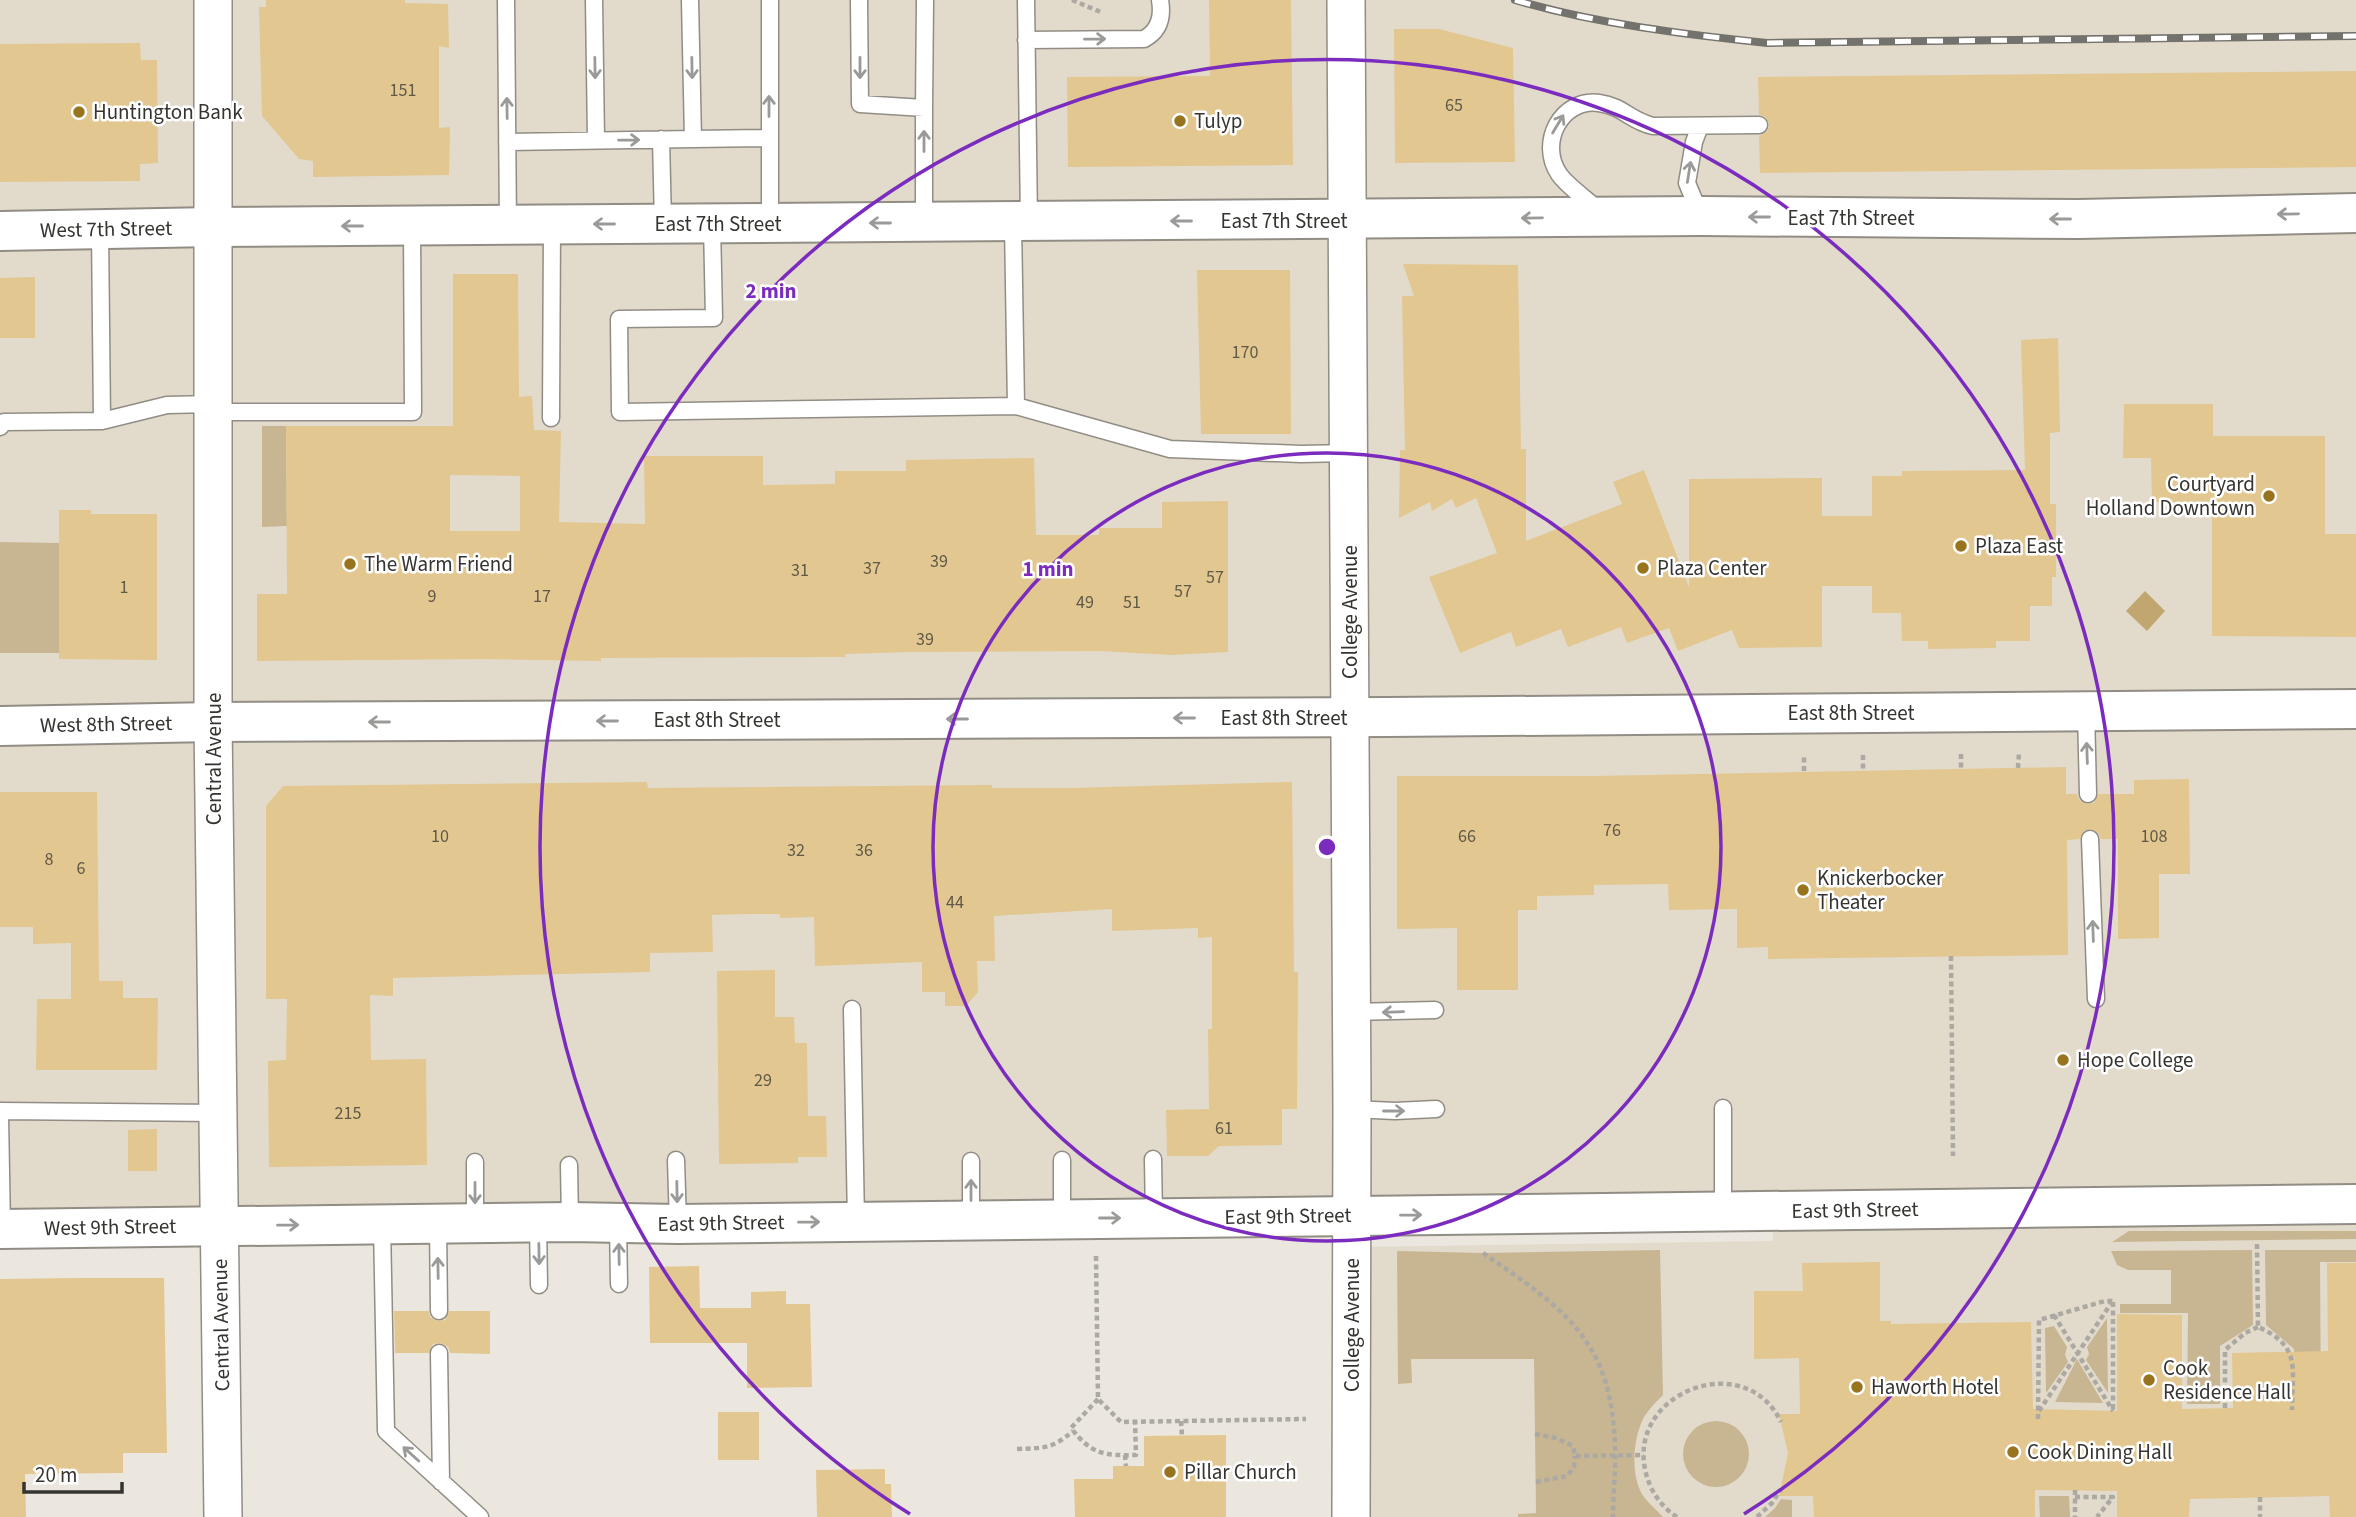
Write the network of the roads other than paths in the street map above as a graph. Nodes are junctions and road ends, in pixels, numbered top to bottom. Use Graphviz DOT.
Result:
graph roads {
  1 [pos="213,0"];
  2 [pos="506,0"];
  3 [pos="594,0"];
  4 [pos="690,0"];
  5 [pos="770,0"];
  6 [pos="859,0"];
  7 [pos="925,0"];
  8 [pos="1026,0"];
  9 [pos="1160,0"];
  10 [pos="1346,0"];
  11 [pos="1026,40"];
  12 [pos="924,108"];
  13 [pos="1759,125"];
  14 [pos="1700,126"];
  15 [pos="769,138"];
  16 [pos="661,139"];
  17 [pos="693,139"];
  18 [pos="596,141"];
  19 [pos="507,142"];
  20 [pos="2356,213"];
  21 [pos="1701,216"];
  22 [pos="1606,217"];
  23 [pos="1347,220"];
  24 [pos="924,222"];
  25 [pos="1021,222"];
  26 [pos="663,224"];
  27 [pos="712,224"];
  28 [pos="770,224"];
  29 [pos="508,225"];
  30 [pos="552,225"];
  31 [pos="412,226"];
  32 [pos="213,227"];
  33 [pos="100,229"];
  34 [pos="0,231"];
  35 [pos="1016,406"];
  36 [pos="213,408"];
  37 [pos="551,418"];
  38 [pos="102,421"];
  39 [pos="0,427"];
  40 [pos="1349,453"];
  41 [pos="2356,709"];
  42 [pos="2086,711"];
  43 [pos="1350,717"];
  44 [pos="212,722"];
  45 [pos="0,726"];
  46 [pos="2088,794"];
  47 [pos="2090,839"];
  48 [pos="2096,999"];
  49 [pos="852,1009"];
  50 [pos="1435,1010"];
  51 [pos="1352,1012"];
  52 [pos="1723,1108"];
  53 [pos="1353,1109"];
  54 [pos="1436,1109"];
  55 [pos="0,1111"];
  56 [pos="218,1113"];
  57 [pos="0,1116"];
  58 [pos="1153,1159"];
  59 [pos="676,1160"];
  60 [pos="1062,1160"];
  61 [pos="971,1161"];
  62 [pos="475,1162"];
  63 [pos="569,1165"];
  64 [pos="2356,1204"];
  65 [pos="1723,1212"];
  66 [pos="1353,1216"];
  67 [pos="1062,1218"];
  68 [pos="1154,1218"];
  69 [pos="971,1219"];
  70 [pos="856,1221"];
  71 [pos="554,1223"];
  72 [pos="618,1223"];
  73 [pos="382,1224"];
  74 [pos="438,1224"];
  75 [pos="475,1224"];
  76 [pos="678,1224"];
  77 [pos="220,1226"];
  78 [pos="1,1229"];
  79 [pos="619,1284"];
  80 [pos="539,1285"];
  81 [pos="439,1311"];
  82 [pos="439,1353"];
  83 [pos="441,1482"];
  84 [pos="223,1517"];
  85 [pos="480,1517"];
  86 [pos="1351,1517"];
  1 -- 32 [label="street, Central Avenue"];
  19 -- 2 [label="lane, one-way"];
  3 -- 18 [label="lane, one-way"];
  4 -- 17 [label="lane, one-way"];
  15 -- 5 [label="lane, one-way"];
  6 -- 12 [label="lane, one-way"];
  7 -- 12 [label="lane"];
  8 -- 11 [label="lane"];
  11 -- 9 [label="lane, one-way"];
  10 -- 23 [label="street, College Avenue"];
  11 -- 25 [label="lane"];
  24 -- 12 [label="lane, one-way"];
  13 -- 14 [label="lane"];
  21 -- 14 [label="lane, one-way"];
  22 -- 14 [label="lane, one-way"];
  15 -- 17 [label="lane"];
  15 -- 28 [label="lane"];
  16 -- 17 [label="lane"];
  18 -- 16 [label="lane, one-way"];
  16 -- 26 [label="lane"];
  18 -- 19 [label="lane"];
  19 -- 29 [label="lane"];
  20 -- 21 [label="main road, East 7th Street, one-way"];
  21 -- 22 [label="main road, East 7th Street"];
  22 -- 23 [label="main road, East 7th Street, one-way"];
  23 -- 25 [label="main road, East 7th Street, one-way"];
  23 -- 40 [label="street, College Avenue"];
  24 -- 25 [label="main road, East 7th Street"];
  24 -- 28 [label="main road, East 7th Street, one-way"];
  25 -- 35 [label="lane"];
  26 -- 27 [label="main road, East 7th Street"];
  26 -- 30 [label="main road, East 7th Street, one-way"];
  27 -- 28 [label="main road, East 7th Street"];
  27 -- 35 [label="lane"];
  29 -- 30 [label="main road, East 7th Street"];
  29 -- 31 [label="main road, East 7th Street"];
  30 -- 37 [label="lane"];
  31 -- 32 [label="main road, East 7th Street, one-way"];
  31 -- 36 [label="lane"];
  32 -- 33 [label="main road, West 7th Street"];
  32 -- 36 [label="street, Central Avenue"];
  33 -- 34 [label="main road, West 7th Street"];
  33 -- 38 [label="lane"];
  35 -- 40 [label="lane"];
  36 -- 38 [label="lane"];
  36 -- 44 [label="street, Central Avenue"];
  38 -- 39 [label="lane"];
  40 -- 43 [label="street, College Avenue"];
  41 -- 42 [label="main road, East 8th Street"];
  42 -- 43 [label="main road, East 8th Street"];
  46 -- 42 [label="lane, one-way"];
  43 -- 44 [label="main road, East 8th Street, one-way"];
  43 -- 51 [label="street, College Avenue"];
  44 -- 45 [label="main road, West 8th Street"];
  44 -- 56 [label="street, Central Avenue"];
  48 -- 47 [label="lane, one-way"];
  49 -- 70 [label="lane"];
  50 -- 51 [label="lane, one-way"];
  51 -- 53 [label="street, College Avenue"];
  52 -- 65 [label="lane"];
  53 -- 54 [label="lane, one-way"];
  53 -- 66 [label="street, College Avenue"];
  55 -- 56 [label="lane"];
  56 -- 77 [label="street, Central Avenue"];
  57 -- 78 [label="lane"];
  58 -- 68 [label="lane"];
  59 -- 76 [label="lane, one-way"];
  60 -- 67 [label="lane"];
  69 -- 61 [label="lane, one-way"];
  62 -- 75 [label="lane, one-way"];
  63 -- 71 [label="lane"];
  64 -- 65 [label="main road, East 9th Street"];
  66 -- 65 [label="main road, East 9th Street, one-way"];
  66 -- 68 [label="main road, East 9th Street"];
  66 -- 86 [label="street, College Avenue"];
  67 -- 68 [label="main road, East 9th Street, one-way"];
  67 -- 69 [label="main road, East 9th Street"];
  69 -- 70 [label="main road, East 9th Street"];
  76 -- 70 [label="main road, East 9th Street, one-way"];
  71 -- 72 [label="main road, East 9th Street"];
  71 -- 75 [label="main road, East 9th Street"];
  71 -- 80 [label="lane, one-way"];
  72 -- 76 [label="main road, East 9th Street"];
  79 -- 72 [label="lane, one-way"];
  73 -- 74 [label="main road, East 9th Street"];
  77 -- 73 [label="main road, East 9th Street, one-way"];
  83 -- 73 [label="lane, one-way"];
  74 -- 75 [label="main road, East 9th Street"];
  81 -- 74 [label="lane, one-way"];
  77 -- 78 [label="main road, West 9th Street"];
  77 -- 84 [label="street, Central Avenue"];
  82 -- 83 [label="lane"];
  83 -- 85 [label="lane"];
}
